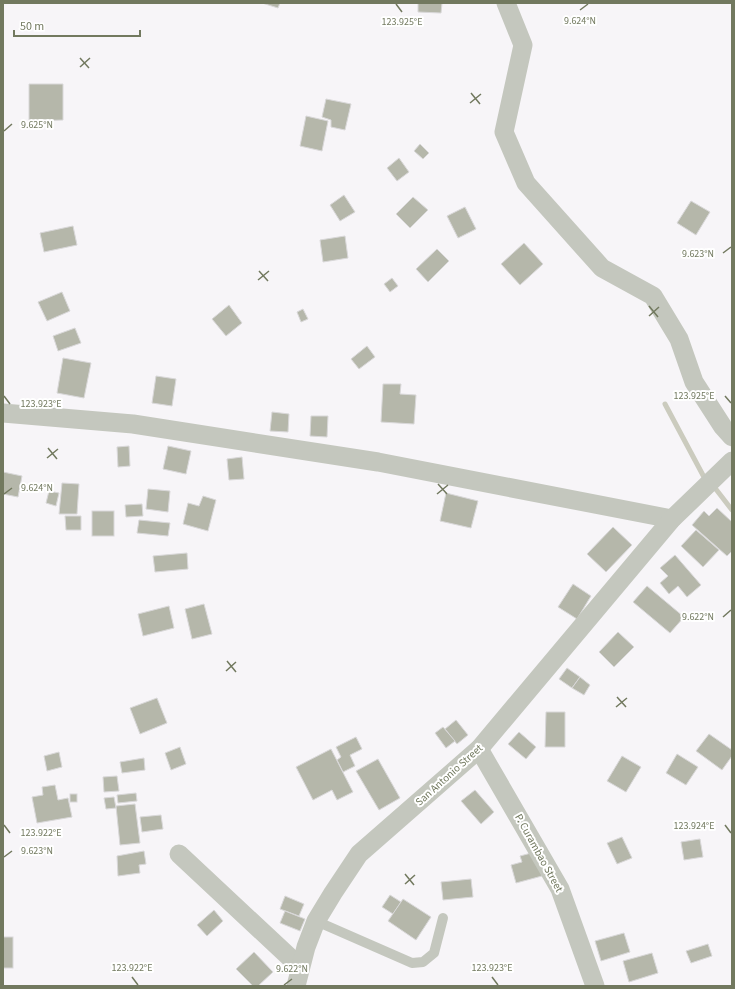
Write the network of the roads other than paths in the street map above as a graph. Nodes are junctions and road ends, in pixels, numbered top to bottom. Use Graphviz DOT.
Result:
graph roads {
  1 [pos="506,3"];
  2 [pos="3,412"];
  3 [pos="732,438"];
  4 [pos="732,461"];
  5 [pos="672,519"];
  6 [pos="479,749"];
  7 [pos="179,854"];
  8 [pos="443,918"];
  9 [pos="316,921"];
  10 [pos="300,968"];
  11 [pos="296,986"];
  12 [pos="595,986"];
  1 -- 3 [label="street"];
  2 -- 5 [label="street"];
  4 -- 5 [label="street, San Antonio Street"];
  5 -- 6 [label="street, San Antonio Street"];
  6 -- 9 [label="street, San Antonio Street"];
  6 -- 12 [label="street, P. Curambao Street"];
  7 -- 10 [label="street"];
  8 -- 9 [label="lane"];
  9 -- 10 [label="street, San Antonio Street"];
  10 -- 11 [label="street, San Antonio Street"];
}
